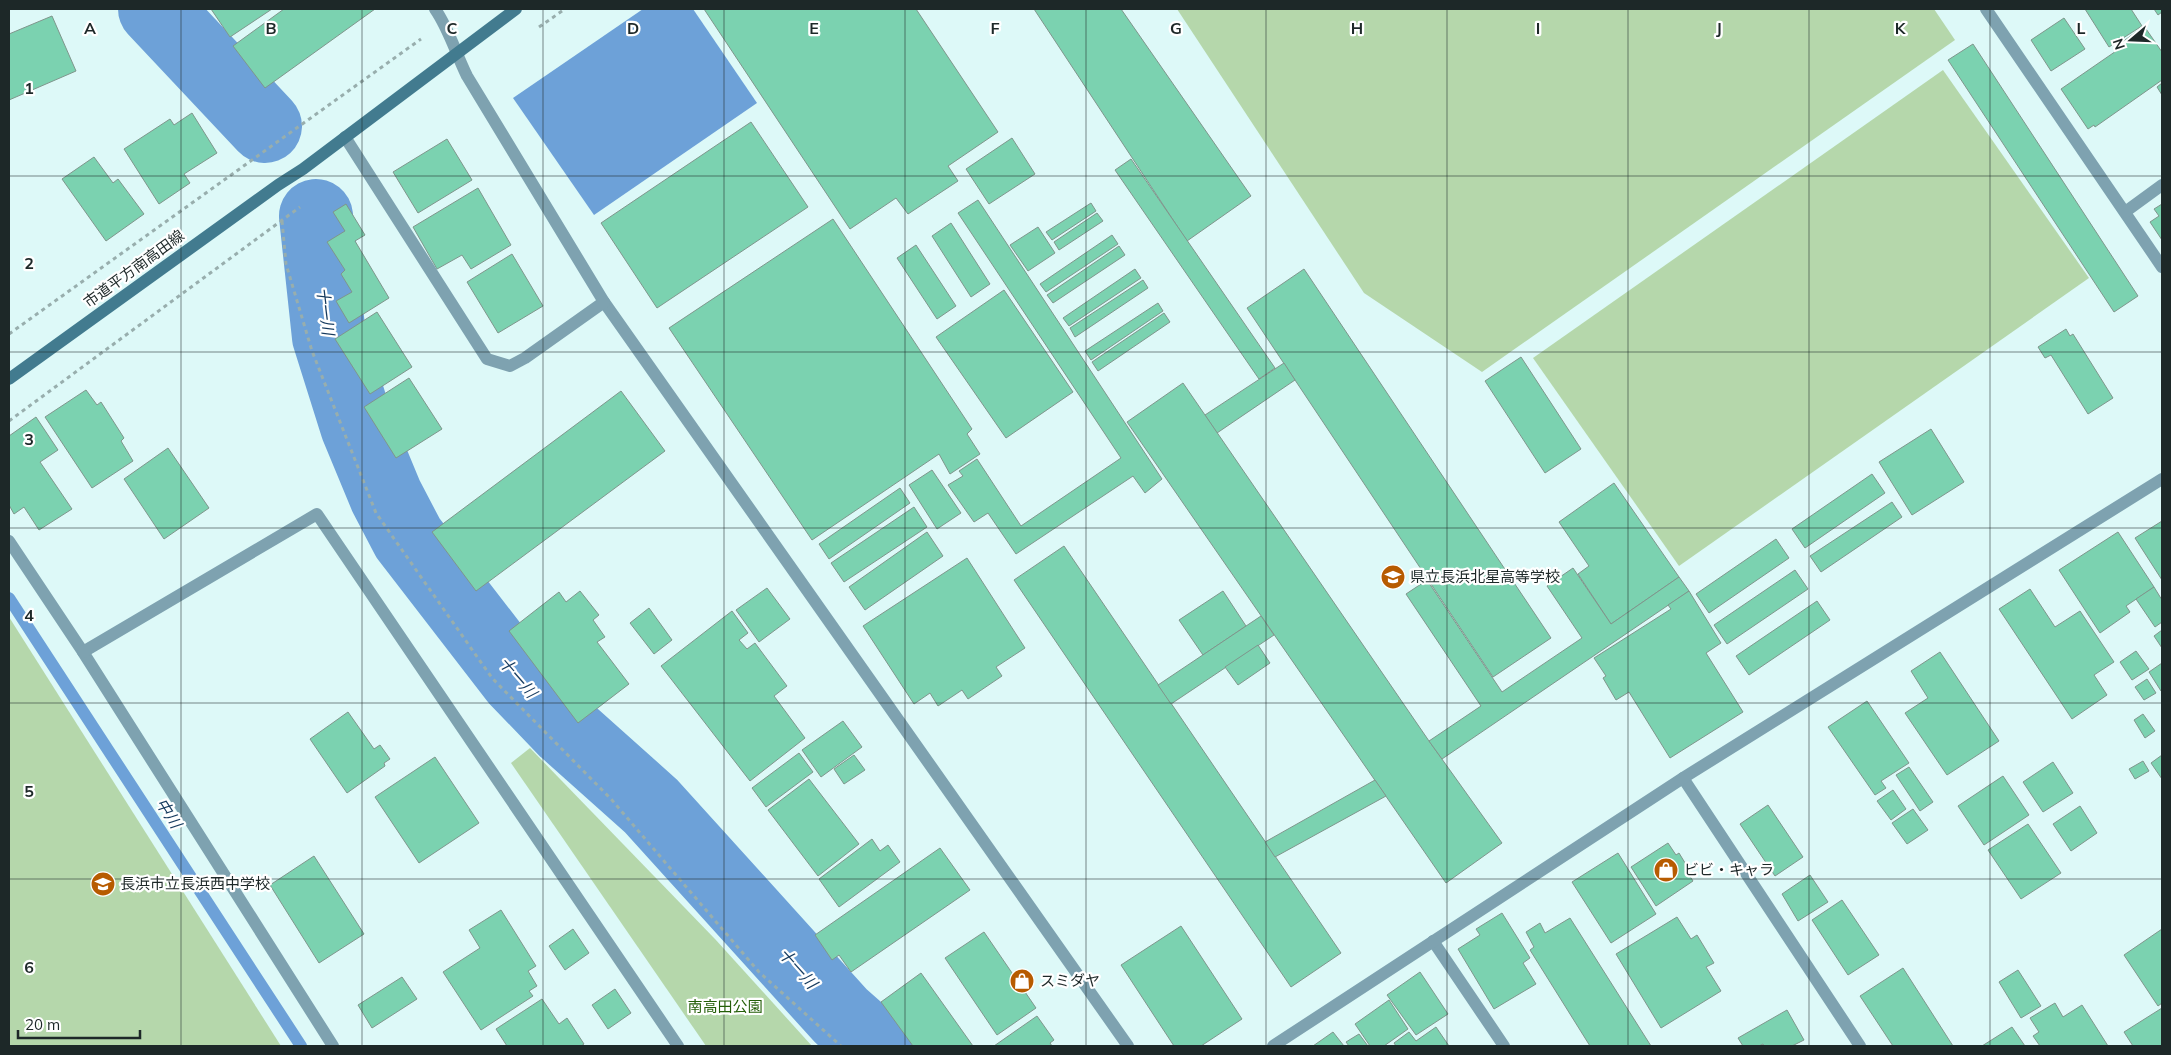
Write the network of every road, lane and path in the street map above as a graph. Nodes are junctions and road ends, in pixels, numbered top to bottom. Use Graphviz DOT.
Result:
graph roads {
  1 [pos="435,9"];
  2 [pos="516,9"];
  3 [pos="1986,9"];
  4 [pos="445,23"];
  5 [pos="455,53"];
  6 [pos="345,137"];
  7 [pos="2162,185"];
  8 [pos="2125,212"];
  9 [pos="282,221"];
  10 [pos="2162,267"];
  11 [pos="604,302"];
  12 [pos="9,334"];
  13 [pos="9,379"];
  14 [pos="2162,479"];
  15 [pos="9,541"];
  16 [pos="82,652"];
  17 [pos="1683,778"];
  18 [pos="1434,941"];
  19 [pos="333,1046"];
  20 [pos="678,1046"];
  21 [pos="841,1046"];
  22 [pos="1128,1046"];
  23 [pos="1273,1046"];
  24 [pos="1504,1046"];
  25 [pos="1860,1046"];
  1 -- 4 [label="street"];
  2 -- 5 [label="street"];
  3 -- 8 [label="street"];
  4 -- 5 [label="street"];
  4 -- 12 [label="path"];
  5 -- 6 [label="street"];
  5 -- 11 [label="street"];
  6 -- 11 [label="street"];
  6 -- 13 [label="street, 市道平方南高田線"];
  7 -- 8 [label="street"];
  8 -- 10 [label="street"];
  9 -- 21 [label="path"];
  11 -- 22 [label="street"];
  14 -- 17 [label="street"];
  15 -- 16 [label="street"];
  16 -- 19 [label="street"];
  16 -- 20 [label="street"];
  17 -- 18 [label="street"];
  17 -- 25 [label="street"];
  18 -- 23 [label="street"];
  18 -- 24 [label="street"];
}
